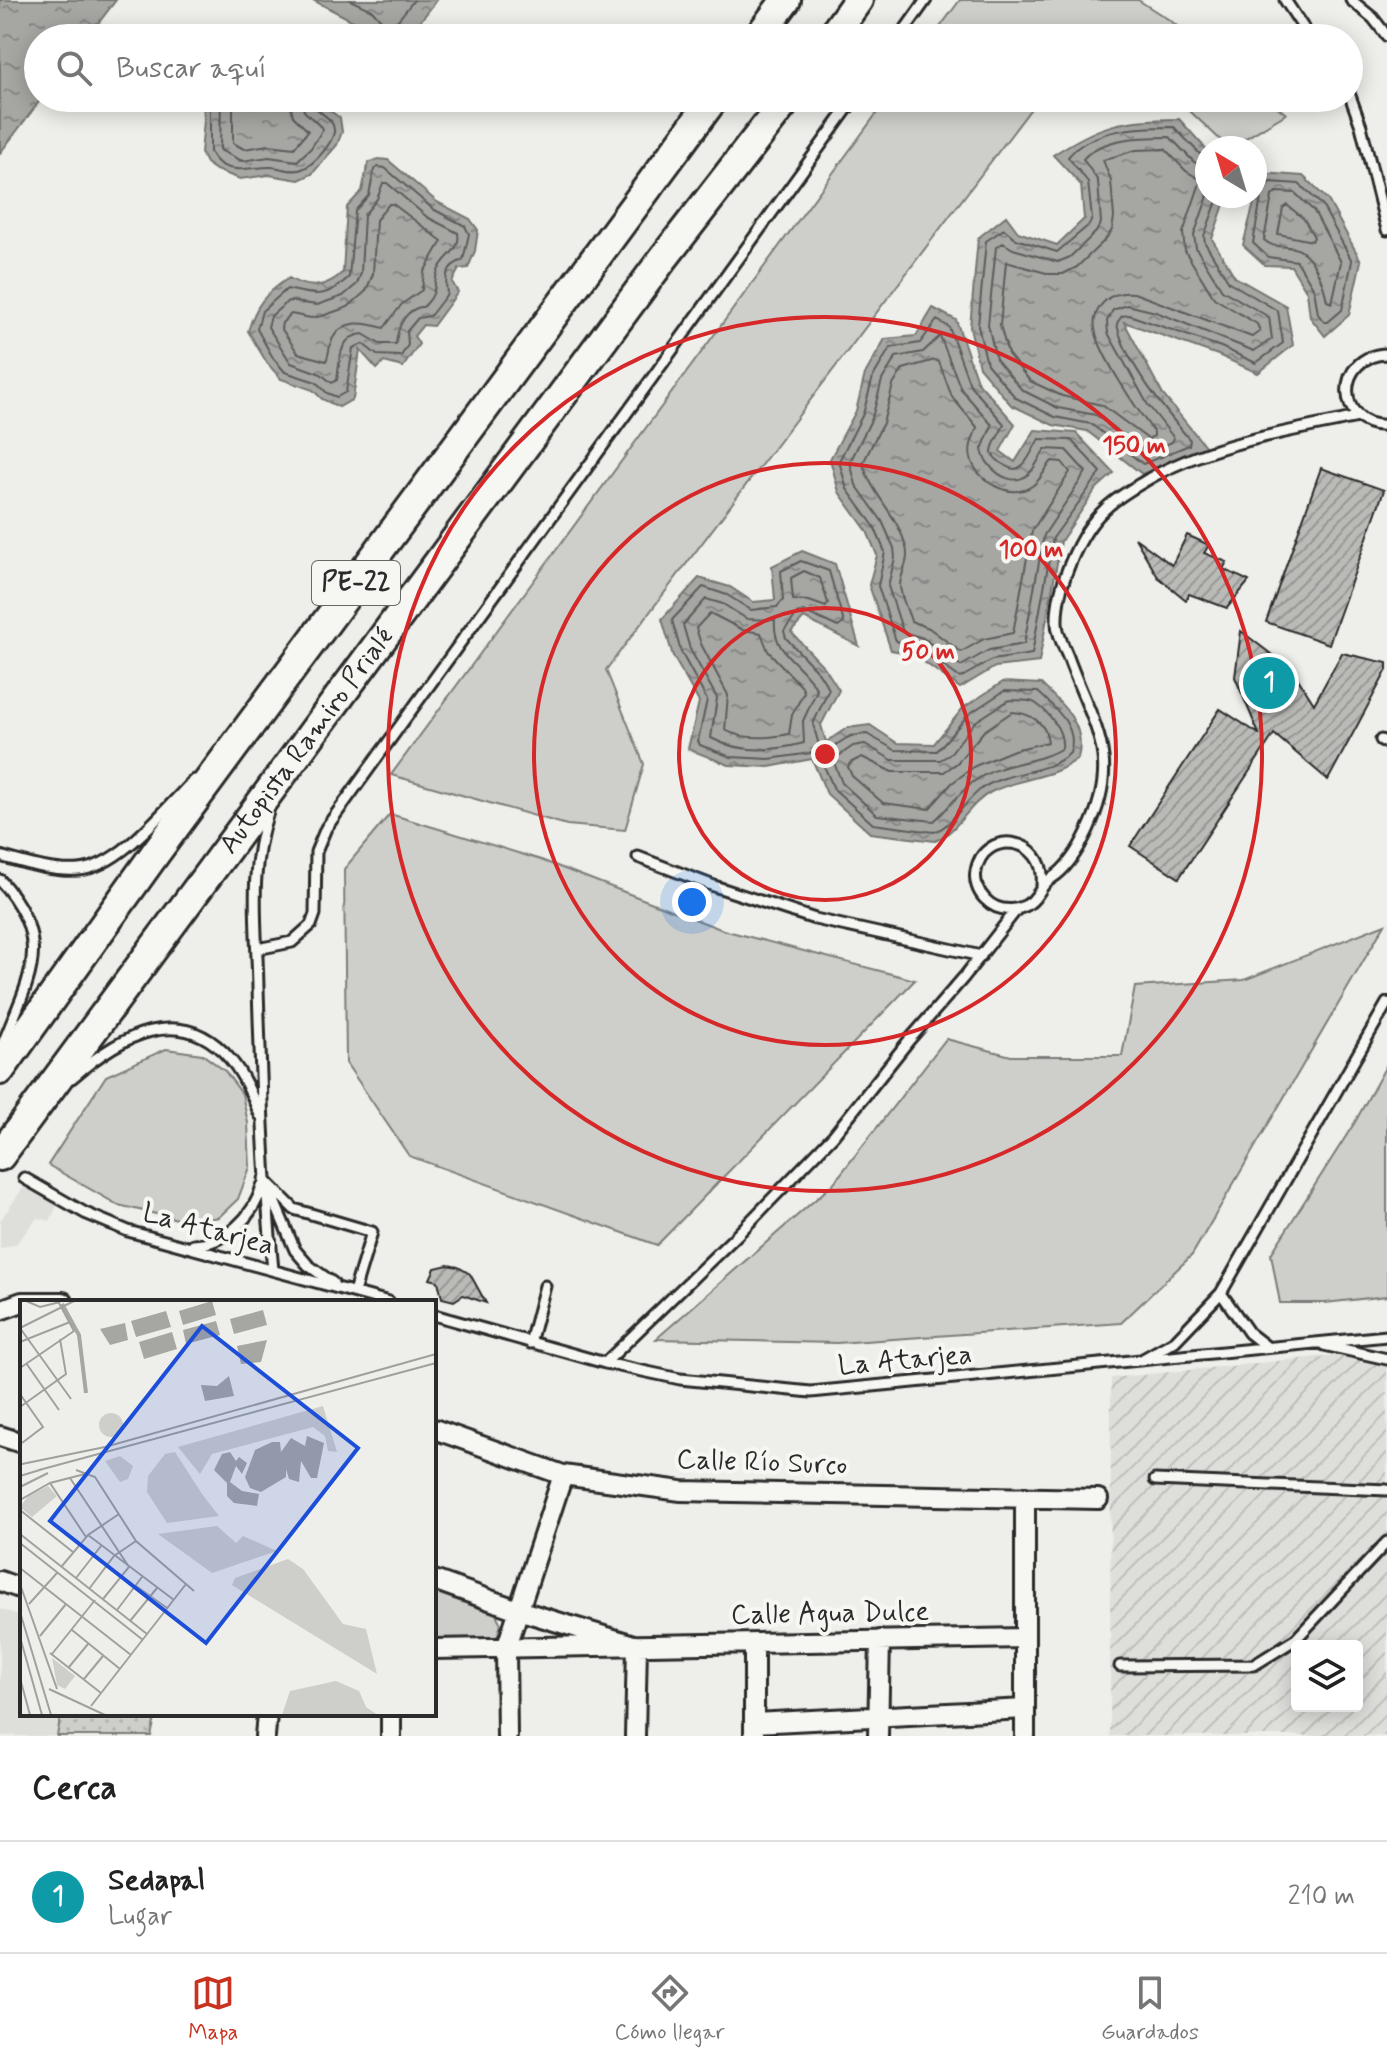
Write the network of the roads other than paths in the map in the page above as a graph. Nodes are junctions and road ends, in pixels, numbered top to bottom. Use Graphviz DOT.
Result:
graph roads {
  1 [pos="786,0"];
  2 [pos="858,0"];
  3 [pos="926,0"];
  4 [pos="1285,0"];
  5 [pos="1351,0"];
  6 [pos="768,24"];
  7 [pos="841,24"];
  8 [pos="909,24"];
  9 [pos="1301,24"];
  10 [pos="1387,36"];
  11 [pos="704,112"];
  12 [pos="777,112"];
  13 [pos="845,112"];
  14 [pos="1356,112"];
  15 [pos="1387,230"];
  16 [pos="1387,354"];
  17 [pos="1358,417"];
  18 [pos="1387,425"];
  19 [pos="256,719"];
  20 [pos="281,774"];
  21 [pos="0,856"];
  22 [pos="638,857"];
  23 [pos="0,880"];
  24 [pos="1042,884"];
  25 [pos="1017,909"];
  26 [pos="257,949"];
  27 [pos="981,956"];
  28 [pos="1387,1003"];
  29 [pos="0,1051"];
  30 [pos="0,1070"];
  31 [pos="262,1118"];
  32 [pos="26,1121"];
  33 [pos="0,1156"];
  34 [pos="24,1178"];
  35 [pos="264,1179"];
  36 [pos="182,1245"];
  37 [pos="273,1270"];
  38 [pos="545,1286"];
  39 [pos="341,1288"];
  40 [pos="354,1292"];
  41 [pos="1221,1293"];
  42 [pos="382,1300"];
  43 [pos="436,1316"];
  44 [pos="1387,1336"];
  45 [pos="530,1343"];
  46 [pos="1315,1343"];
  47 [pos="1267,1347"];
  48 [pos="1387,1359"];
  49 [pos="1137,1362"];
  50 [pos="605,1363"];
  51 [pos="436,1430"];
  52 [pos="0,1436"];
  53 [pos="20,1442"];
  54 [pos="563,1475"];
  55 [pos="1155,1480"];
  56 [pos="1387,1490"];
  57 [pos="1025,1497"];
  58 [pos="1098,1499"];
  59 [pos="1387,1542"];
  60 [pos="0,1581"];
  61 [pos="436,1581"];
  62 [pos="20,1588"];
  63 [pos="518,1610"];
  64 [pos="1025,1638"];
  65 [pos="880,1640"];
  66 [pos="754,1644"];
  67 [pos="637,1646"];
  68 [pos="436,1649"];
  69 [pos="506,1649"];
  70 [pos="1120,1666"];
  71 [pos="1025,1709"];
  72 [pos="267,1716"];
  73 [pos="879,1716"];
  74 [pos="754,1730"];
  75 [pos="265,1736"];
  76 [pos="507,1736"];
  77 [pos="635,1736"];
  78 [pos="878,1736"];
  79 [pos="1025,1736"];
  1 -- 6 [label="highway"];
  2 -- 7 [label="highway"];
  3 -- 8 [label="lane"];
  4 -- 9 [label="lane"];
  5 -- 10 [label="lane"];
  11 -- 19 [label="highway, Autopista Ramiro Prialé / PE-22"];
  12 -- 20 [label="highway, Autopista Ramiro Prialé / PE-22"];
  13 -- 26 [label="lane"];
  14 -- 15 [label="lane"];
  16 -- 17 [label="lane"];
  17 -- 18 [label="lane"];
  17 -- 24 [label="lane"];
  19 -- 21 [label="lane"];
  19 -- 30 [label="highway, Autopista Ramiro Prialé / PE-22"];
  20 -- 26 [label="lane"];
  20 -- 32 [label="highway, Autopista Ramiro Prialé / PE-22"];
  22 -- 27 [label="lane"];
  23 -- 29 [label="lane"];
  24 -- 25 [label="lane"];
  24 -- 25 [label="lane"];
  25 -- 27 [label="lane"];
  26 -- 31 [label="lane"];
  27 -- 50 [label="lane"];
  28 -- 41 [label="lane"];
  31 -- 32 [label="lane"];
  31 -- 35 [label="lane"];
  32 -- 33 [label="highway, Autopista Ramiro Prialé / PE-22"];
  34 -- 36 [label="lane, La Atarjea"];
  35 -- 36 [label="lane"];
  35 -- 37 [label="lane"];
  35 -- 39 [label="lane"];
  35 -- 40 [label="lane"];
  36 -- 37 [label="lane, La Atarjea"];
  37 -- 39 [label="lane, La Atarjea"];
  38 -- 45 [label="lane"];
  39 -- 40 [label="lane, La Atarjea"];
  40 -- 42 [label="lane, La Atarjea"];
  41 -- 47 [label="lane"];
  41 -- 49 [label="lane"];
  43 -- 45 [label="lane, La Atarjea"];
  44 -- 46 [label="lane, La Atarjea"];
  45 -- 50 [label="lane, La Atarjea"];
  46 -- 47 [label="lane, La Atarjea"];
  46 -- 48 [label="lane"];
  47 -- 49 [label="lane, La Atarjea"];
  49 -- 50 [label="lane, La Atarjea"];
  51 -- 54 [label="street, Calle Río Surco"];
  52 -- 53 [label="street"];
  54 -- 57 [label="street, Calle Río Surco"];
  54 -- 63 [label="street"];
  55 -- 56 [label="lane"];
  57 -- 58 [label="street, Calle Río Surco"];
  57 -- 64 [label="street"];
  59 -- 70 [label="lane"];
  60 -- 62 [label="street"];
  61 -- 63 [label="street, Calle Agua Dulce"];
  63 -- 67 [label="street, Calle Agua Dulce"];
  63 -- 69 [label="street"];
  64 -- 65 [label="street, Calle Agua Dulce"];
  64 -- 71 [label="street"];
  65 -- 66 [label="street, Calle Agua Dulce"];
  65 -- 73 [label="street"];
  66 -- 67 [label="street, Calle Agua Dulce"];
  66 -- 74 [label="street"];
  67 -- 69 [label="street, Calle Agua Dulce"];
  67 -- 77 [label="street"];
  68 -- 69 [label="street, Calle Agua Dulce"];
  69 -- 76 [label="street"];
  71 -- 73 [label="street"];
  71 -- 79 [label="street"];
  72 -- 75 [label="street"];
  73 -- 74 [label="street"];
  73 -- 78 [label="street"];
}
